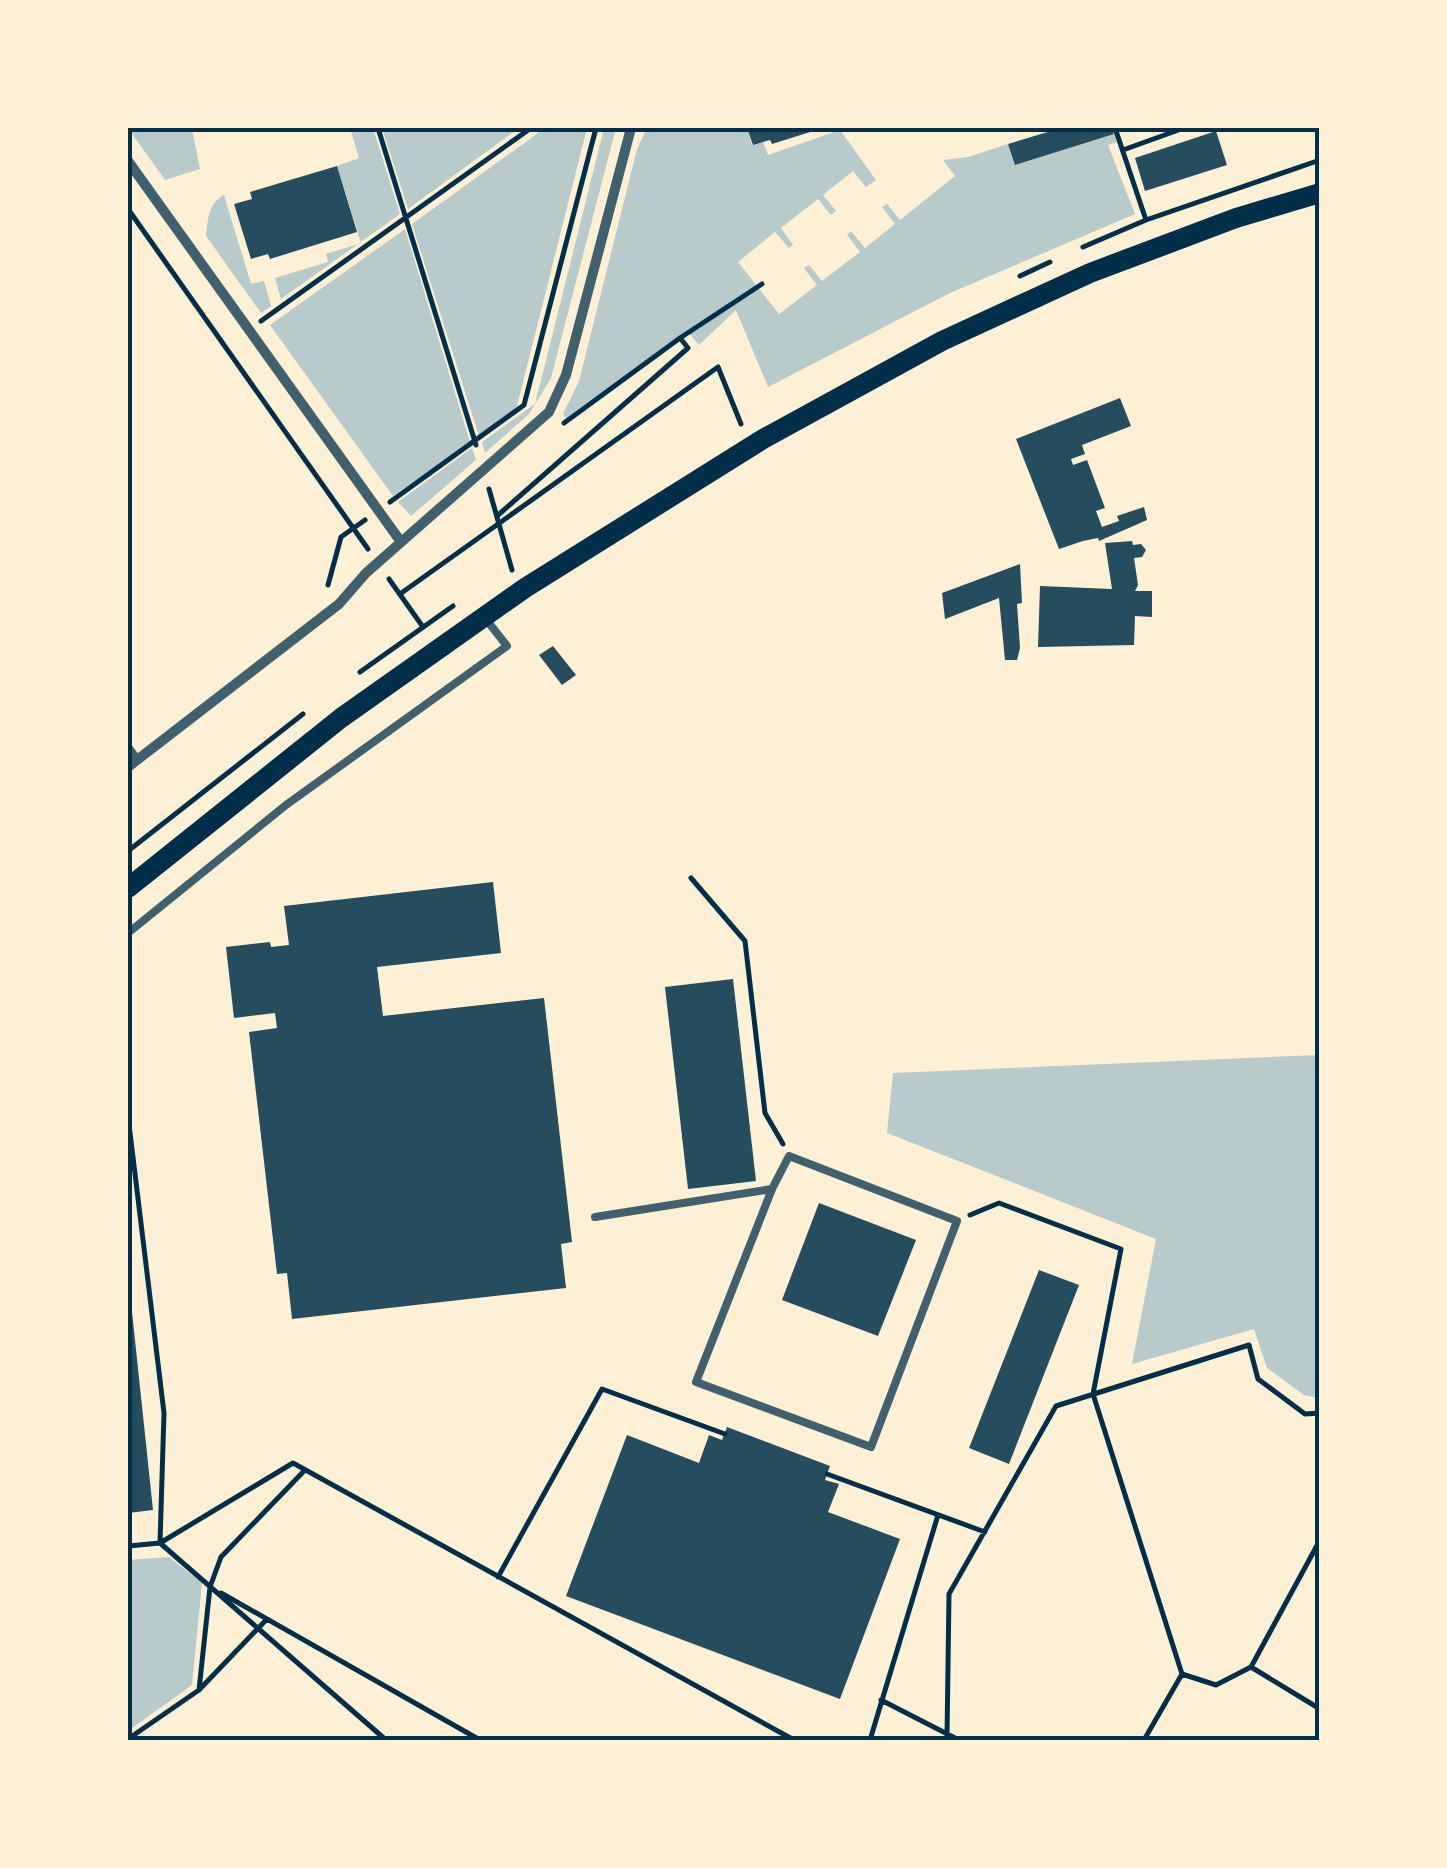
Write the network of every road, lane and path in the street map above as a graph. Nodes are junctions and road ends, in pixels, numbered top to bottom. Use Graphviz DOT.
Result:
graph roads {
  1 [pos="378,128"];
  2 [pos="531,128"];
  3 [pos="596,128"];
  4 [pos="631,128"];
  5 [pos="1115,128"];
  6 [pos="1184,128"];
  7 [pos="1123,150"];
  8 [pos="128,161"];
  9 [pos="1320,193"];
  10 [pos="128,209"];
  11 [pos="406,219"];
  12 [pos="1146,220"];
  13 [pos="762,284"];
  14 [pos="249,330"];
  15 [pos="680,338"];
  16 [pos="226,346"];
  17 [pos="742,424"];
  18 [pos="558,427"];
  19 [pos="476,442"];
  20 [pos="484,471"];
  21 [pos="502,477"];
  22 [pos="489,489"];
  23 [pos="476,500"];
  24 [pos="378,510"];
  25 [pos="497,516"];
  26 [pos="499,525"];
  27 [pos="353,528"];
  28 [pos="401,542"];
  29 [pos="378,563"];
  30 [pos="399,566"];
  31 [pos="512,570"];
  32 [pos="327,589"];
  33 [pos="400,594"];
  34 [pos="414,614"];
  35 [pos="484,618"];
  36 [pos="128,747"];
  37 [pos="132,763"];
  38 [pos="691,878"];
  39 [pos="128,888"];
  40 [pos="128,932"];
  41 [pos="128,1116"];
  42 [pos="789,1156"];
  43 [pos="772,1188"];
  44 [pos="595,1217"];
  45 [pos="957,1221"];
  46 [pos="1093,1394"];
  47 [pos="1320,1413"];
  48 [pos="724,1434"];
  49 [pos="305,1470"];
  50 [pos="827,1474"];
  51 [pos="938,1515"];
  52 [pos="985,1532"];
  53 [pos="1320,1540"];
  54 [pos="160,1543"];
  55 [pos="128,1546"];
  56 [pos="498,1577"];
  57 [pos="210,1586"];
  58 [pos="267,1620"];
  59 [pos="259,1630"];
  60 [pos="1251,1667"];
  61 [pos="1182,1674"];
  62 [pos="199,1690"];
  63 [pos="881,1700"];
  64 [pos="1320,1709"];
  65 [pos="128,1739"];
  66 [pos="949,1739"];
  67 [pos="386,1740"];
  68 [pos="480,1740"];
  69 [pos="794,1740"];
  70 [pos="870,1740"];
  71 [pos="959,1740"];
  72 [pos="1144,1740"];
  1 -- 11 [label="path"];
  2 -- 11 [label="path"];
  3 -- 19 [label="path"];
  4 -- 20 [label="street"];
  5 -- 7 [label="path"];
  6 -- 7 [label="path"];
  7 -- 12 [label="path"];
  8 -- 14 [label="street"];
  9 -- 35 [label="main road"];
  10 -- 16 [label="path"];
  11 -- 14 [label="path"];
  11 -- 19 [label="path"];
  13 -- 15 [label="path"];
  14 -- 16 [label="path"];
  14 -- 24 [label="street"];
  15 -- 18 [label="path"];
  15 -- 25 [label="path"];
  16 -- 27 [label="path"];
  17 -- 26 [label="path"];
  19 -- 20 [label="path"];
  19 -- 24 [label="path"];
  20 -- 28 [label="street"];
  21 -- 22 [label="path"];
  22 -- 23 [label="path"];
  22 -- 25 [label="path"];
  24 -- 27 [label="path"];
  24 -- 28 [label="street"];
  25 -- 26 [label="path"];
  26 -- 31 [label="path"];
  26 -- 33 [label="path"];
  27 -- 29 [label="path"];
  27 -- 32 [label="path"];
  28 -- 29 [label="street"];
  29 -- 37 [label="street"];
  30 -- 33 [label="path"];
  33 -- 34 [label="path"];
  35 -- 39 [label="main road"];
  35 -- 40 [label="lane"];
  36 -- 37 [label="lane"];
  38 -- 42 [label="path"];
  41 -- 54 [label="path"];
  42 -- 43 [label="lane"];
  42 -- 45 [label="lane"];
  43 -- 44 [label="lane"];
  43 -- 45 [label="lane"];
  45 -- 46 [label="path"];
  46 -- 47 [label="path"];
  46 -- 52 [label="path"];
  46 -- 61 [label="path"];
  48 -- 56 [label="path"];
  49 -- 54 [label="path"];
  49 -- 56 [label="path"];
  49 -- 57 [label="path"];
  50 -- 51 [label="path"];
  51 -- 52 [label="path"];
  51 -- 63 [label="path"];
  52 -- 66 [label="path"];
  53 -- 60 [label="path"];
  54 -- 55 [label="path"];
  54 -- 57 [label="path"];
  56 -- 69 [label="path"];
  57 -- 58 [label="path"];
  57 -- 59 [label="path"];
  57 -- 62 [label="path"];
  58 -- 59 [label="path"];
  58 -- 68 [label="path"];
  59 -- 62 [label="path"];
  59 -- 67 [label="path"];
  60 -- 61 [label="path"];
  60 -- 64 [label="path"];
  61 -- 72 [label="path"];
  62 -- 65 [label="path"];
  63 -- 66 [label="path"];
  63 -- 70 [label="path"];
  66 -- 71 [label="path"];
}
